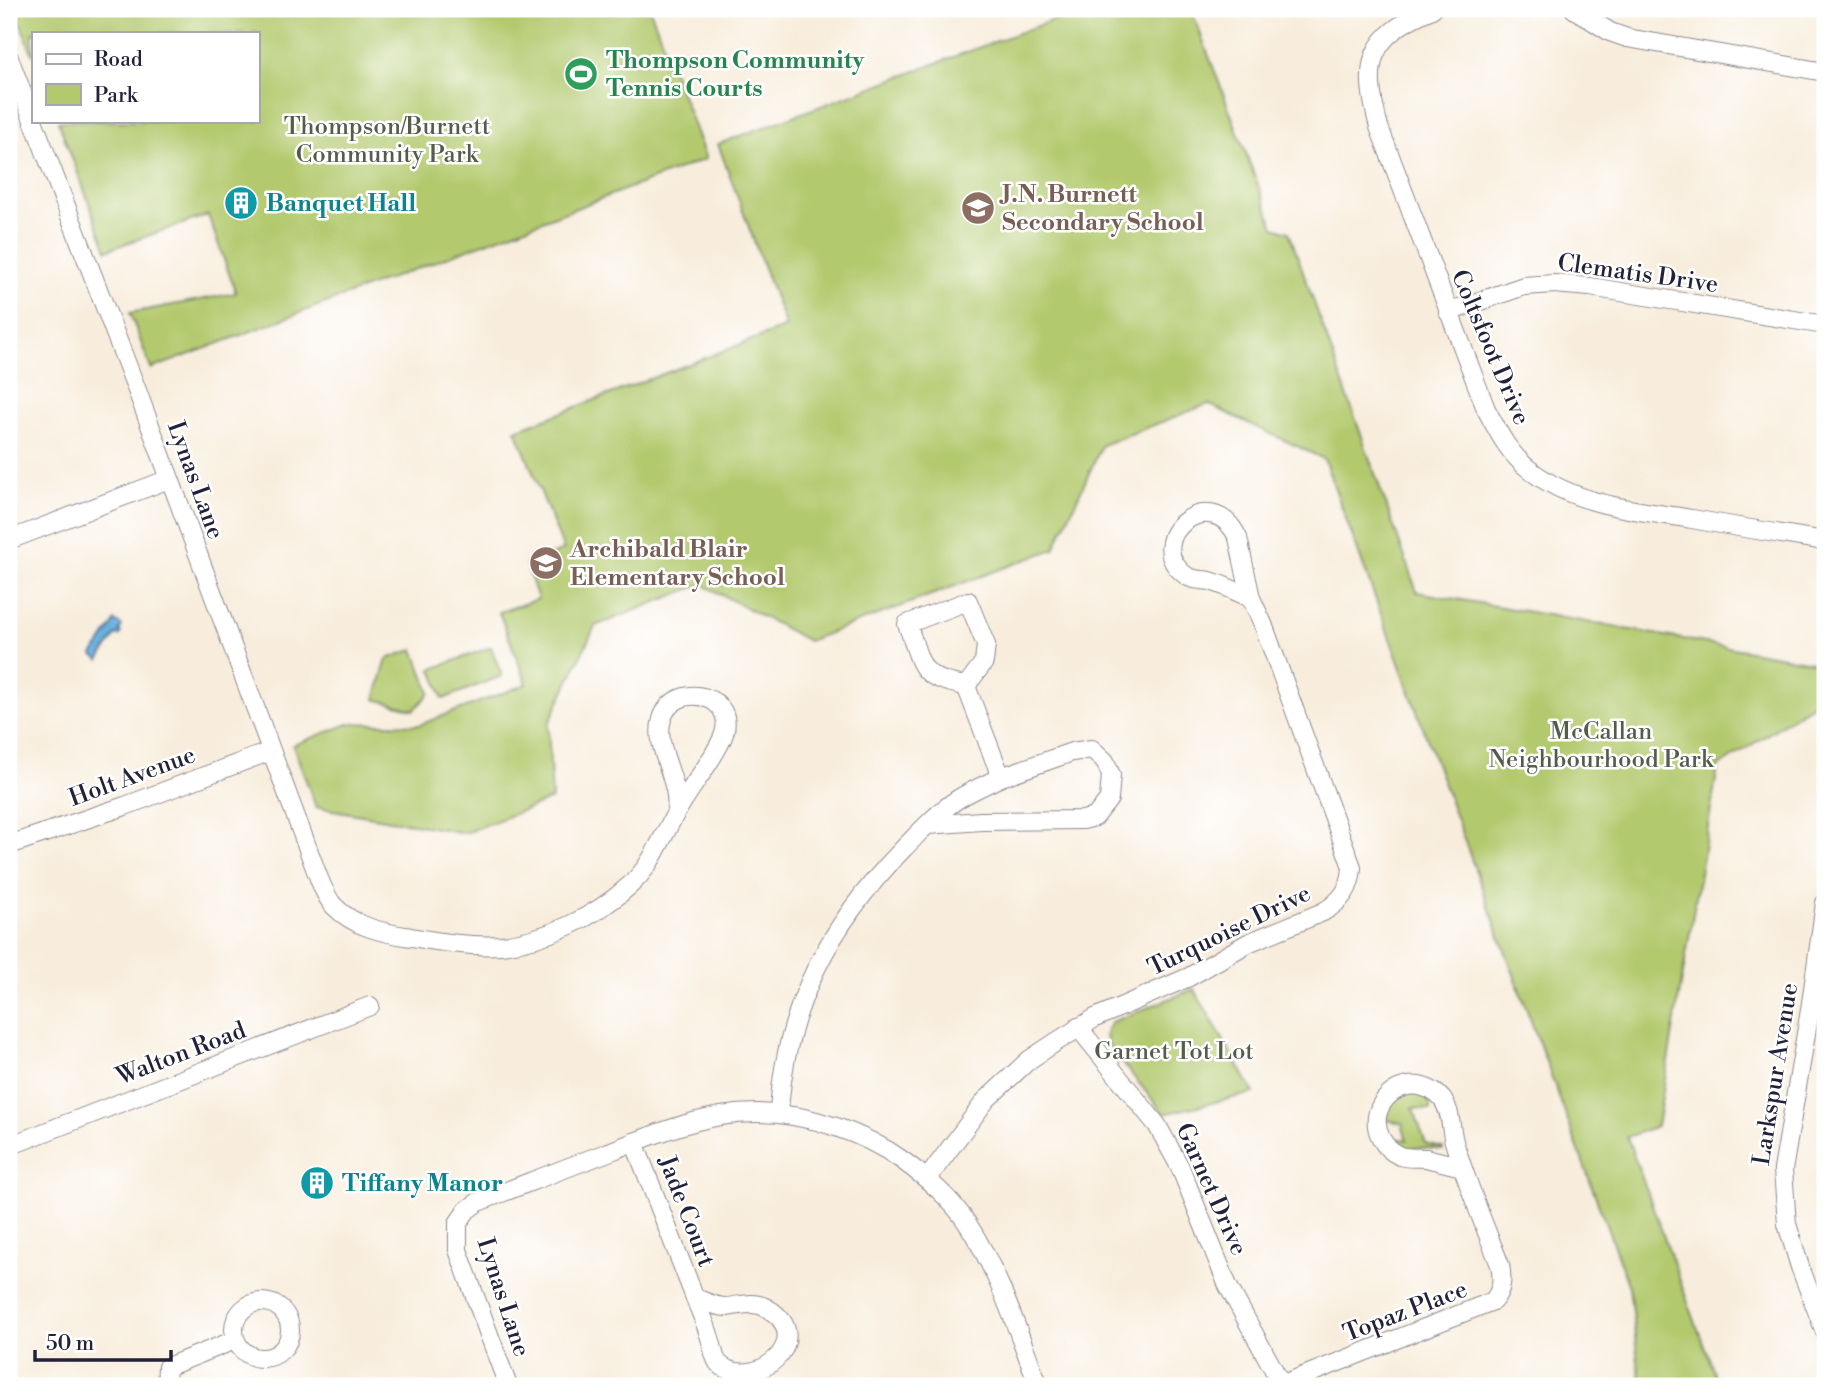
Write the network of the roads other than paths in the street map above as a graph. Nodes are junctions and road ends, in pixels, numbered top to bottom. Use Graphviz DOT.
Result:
graph roads {
  1 [pos="1432,9"];
  2 [pos="1574,9"];
  3 [pos="9,58"];
  4 [pos="1825,72"];
  5 [pos="32,119"];
  6 [pos="33,122"];
  7 [pos="1448,312"];
  8 [pos="1825,325"];
  9 [pos="169,479"];
  10 [pos="9,540"];
  11 [pos="1825,541"];
  12 [pos="1251,598"];
  13 [pos="966,686"];
  14 [pos="271,751"];
  15 [pos="1001,777"];
  16 [pos="676,812"];
  17 [pos="927,825"];
  18 [pos="9,845"];
  19 [pos="1825,902"];
  20 [pos="370,1006"];
  21 [pos="1818,1011"];
  22 [pos="1078,1027"];
  23 [pos="779,1113"];
  24 [pos="634,1142"];
  25 [pos="9,1146"];
  26 [pos="1462,1167"];
  27 [pos="927,1178"];
  28 [pos="695,1298"];
  29 [pos="1825,1332"];
  30 [pos="235,1340"];
  31 [pos="1280,1385"];
  32 [pos="166,1386"];
  33 [pos="508,1386"];
  34 [pos="1039,1386"];
  1 -- 7 [label="street, Coltsfoot Drive"];
  2 -- 4 [label="street"];
  3 -- 5 [label="street, Lynas Lane"];
  6 -- 9 [label="street, Lynas Lane"];
  7 -- 8 [label="street, Clematis Drive"];
  7 -- 11 [label="street, Coltsfoot Drive"];
  9 -- 10 [label="street"];
  9 -- 14 [label="street, Lynas Lane"];
  12 -- 12 [label="street, Turquoise Drive"];
  12 -- 22 [label="street, Turquoise Drive"];
  13 -- 13 [label="street"];
  13 -- 15 [label="street"];
  14 -- 16 [label="street, Lynas Lane"];
  14 -- 18 [label="street, Holt Avenue"];
  15 -- 17 [label="street"];
  15 -- 17 [label="street"];
  16 -- 16 [label="street"];
  17 -- 23 [label="street"];
  19 -- 21 [label="street, Larkspur Avenue"];
  20 -- 25 [label="street, Walton Road"];
  21 -- 29 [label="street, Larkspur Avenue"];
  22 -- 27 [label="street, Turquoise Drive"];
  22 -- 31 [label="street, Garnet Drive"];
  23 -- 24 [label="street"];
  23 -- 27 [label="street"];
  24 -- 28 [label="street, Jade Court"];
  24 -- 33 [label="street, Lynas Lane"];
  26 -- 26 [label="street"];
  26 -- 31 [label="street, Topaz Place"];
  27 -- 34 [label="street"];
  28 -- 28 [label="street, Jade Court"];
  30 -- 32 [label="street"];
}
